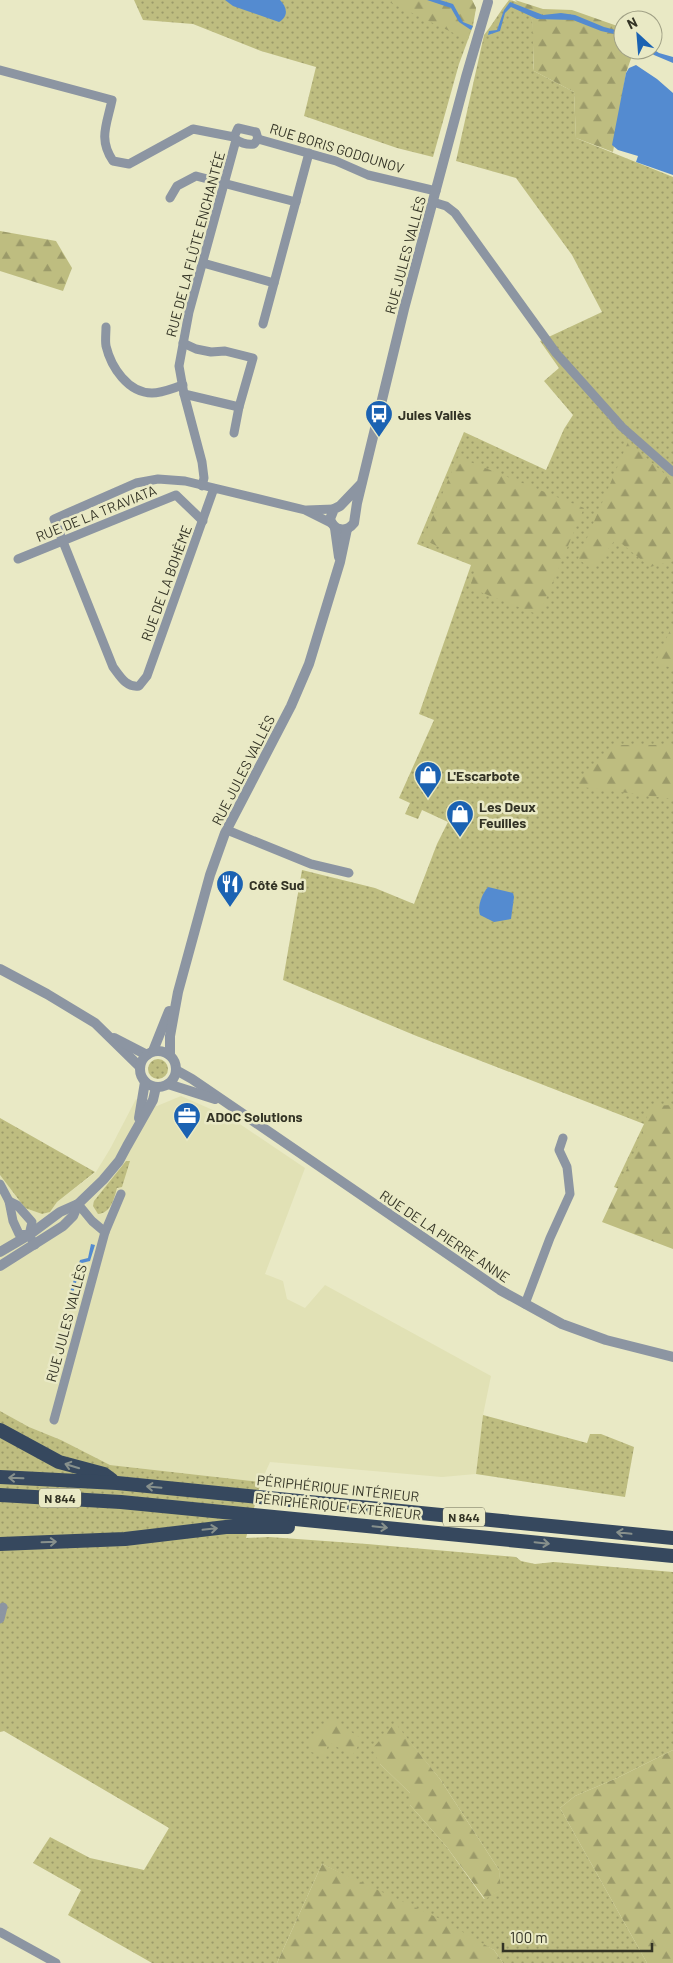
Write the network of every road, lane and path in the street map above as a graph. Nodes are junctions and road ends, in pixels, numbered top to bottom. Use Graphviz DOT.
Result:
graph roads {
  1 [pos="489,1"];
  2 [pos="0,70"];
  3 [pos="235,139"];
  4 [pos="258,139"];
  5 [pos="309,153"];
  6 [pos="226,183"];
  7 [pos="436,191"];
  8 [pos="170,198"];
  9 [pos="296,202"];
  10 [pos="433,202"];
  11 [pos="203,263"];
  12 [pos="274,283"];
  13 [pos="263,324"];
  14 [pos="106,327"];
  15 [pos="183,343"];
  16 [pos="183,390"];
  17 [pos="239,407"];
  18 [pos="234,433"];
  19 [pos="673,472"];
  20 [pos="362,483"];
  21 [pos="202,486"];
  22 [pos="214,488"];
  23 [pos="337,507"];
  24 [pos="305,510"];
  25 [pos="354,514"];
  26 [pos="203,521"];
  27 [pos="333,525"];
  28 [pos="347,529"];
  29 [pos="62,542"];
  30 [pos="18,559"];
  31 [pos="340,562"];
  32 [pos="227,830"];
  33 [pos="349,872"];
  34 [pos="0,969"];
  35 [pos="178,992"];
  36 [pos="111,1037"];
  37 [pos="150,1053"];
  38 [pos="170,1055"];
  39 [pos="140,1067"];
  40 [pos="176,1070"];
  41 [pos="146,1082"];
  42 [pos="168,1084"];
  43 [pos="156,1087"];
  44 [pos="221,1100"];
  45 [pos="138,1125"];
  46 [pos="563,1138"];
  47 [pos="0,1184"];
  48 [pos="121,1194"];
  49 [pos="9,1201"];
  50 [pos="78,1204"];
  51 [pos="105,1232"];
  52 [pos="24,1235"];
  53 [pos="35,1245"];
  54 [pos="0,1252"];
  55 [pos="0,1266"];
  56 [pos="525,1304"];
  57 [pos="673,1357"];
  58 [pos="54,1420"];
  59 [pos="0,1430"];
  60 [pos="0,1477"];
  61 [pos="117,1483"];
  62 [pos="0,1495"];
  63 [pos="332,1522"];
  64 [pos="673,1538"];
  65 [pos="0,1544"];
  66 [pos="673,1556"];
  67 [pos="3,1607"];
  68 [pos="0,1618"];
  69 [pos="0,1932"];
  70 [pos="56,1963"];
  1 -- 7 [label="street, RUE JULES VALLÈS"];
  2 -- 3 [label="street"];
  3 -- 4 [label="street"];
  3 -- 4 [label="street"];
  3 -- 6 [label="street, RUE DE LA FLÛTE ENCHANTÉE"];
  4 -- 5 [label="street, RUE BORIS GODOUNOV"];
  5 -- 7 [label="street, RUE BORIS GODOUNOV"];
  5 -- 9 [label="street"];
  6 -- 8 [label="street"];
  6 -- 9 [label="street"];
  6 -- 11 [label="street, RUE DE LA FLÛTE ENCHANTÉE"];
  7 -- 10 [label="street, RUE JULES VALLÈS"];
  9 -- 12 [label="street"];
  10 -- 19 [label="street"];
  10 -- 20 [label="street, RUE JULES VALLÈS"];
  11 -- 12 [label="street"];
  11 -- 15 [label="street, RUE DE LA FLÛTE ENCHANTÉE"];
  12 -- 13 [label="street"];
  14 -- 16 [label="street"];
  15 -- 16 [label="street, RUE DE LA FLÛTE ENCHANTÉE"];
  15 -- 17 [label="street"];
  16 -- 17 [label="street"];
  16 -- 21 [label="street, RUE DE LA FLÛTE ENCHANTÉE"];
  17 -- 18 [label="street"];
  20 -- 23 [label="street"];
  20 -- 25 [label="street, RUE JULES VALLÈS"];
  21 -- 22 [label="street"];
  21 -- 29 [label="street"];
  22 -- 24 [label="street"];
  22 -- 26 [label="street, RUE DE LA BOHÈME"];
  23 -- 24 [label="street"];
  23 -- 25 [label="street"];
  23 -- 27 [label="street"];
  24 -- 27 [label="street"];
  25 -- 28 [label="street"];
  26 -- 29 [label="street, RUE DE LA TRAVIATA"];
  26 -- 29 [label="street, RUE DE LA BOHÈME"];
  27 -- 28 [label="street"];
  27 -- 31 [label="street, RUE JULES VALLÈS"];
  28 -- 31 [label="street, RUE JULES VALLÈS"];
  29 -- 30 [label="street, RUE DE LA TRAVIATA"];
  31 -- 32 [label="street, RUE JULES VALLÈS"];
  32 -- 33 [label="street"];
  32 -- 35 [label="street, RUE JULES VALLÈS"];
  34 -- 36 [label="street"];
  35 -- 37 [label="street, RUE JULES VALLÈS"];
  35 -- 38 [label="street, RUE JULES VALLÈS"];
  36 -- 37 [label="street"];
  36 -- 39 [label="street"];
  37 -- 38 [label="street"];
  37 -- 39 [label="street"];
  38 -- 40 [label="street"];
  39 -- 41 [label="street"];
  40 -- 42 [label="street"];
  40 -- 44 [label="street, RUE DE LA PIERRE ANNE"];
  41 -- 43 [label="street"];
  41 -- 45 [label="street"];
  42 -- 43 [label="street"];
  42 -- 44 [label="street, RUE DE LA PIERRE ANNE"];
  43 -- 45 [label="street"];
  44 -- 56 [label="street, RUE DE LA PIERRE ANNE"];
  45 -- 50 [label="street"];
  46 -- 56 [label="street"];
  47 -- 49 [label="street"];
  48 -- 51 [label="street, RUE JULES VALLÈS"];
  49 -- 52 [label="street"];
  49 -- 52 [label="street"];
  50 -- 51 [label="street"];
  50 -- 52 [label="street"];
  50 -- 53 [label="street"];
  51 -- 58 [label="street, RUE JULES VALLÈS"];
  52 -- 53 [label="street"];
  52 -- 54 [label="street"];
  53 -- 55 [label="street"];
  56 -- 57 [label="street, RUE DE LA PIERRE ANNE"];
  61 -- 59 [label="highway, one-way"];
  61 -- 60 [label="highway, PÉRIPHÉRIQUE INTÉRIEUR / N 844, one-way"];
  64 -- 61 [label="highway, PÉRIPHÉRIQUE INTÉRIEUR / N 844, one-way"];
  62 -- 63 [label="highway, PÉRIPHÉRIQUE EXTÉRIEUR / N 844"];
  65 -- 63 [label="highway, one-way"];
  63 -- 66 [label="highway, PÉRIPHÉRIQUE EXTÉRIEUR / N 844, one-way"];
  67 -- 68 [label="street"];
  69 -- 70 [label="street"];
}
